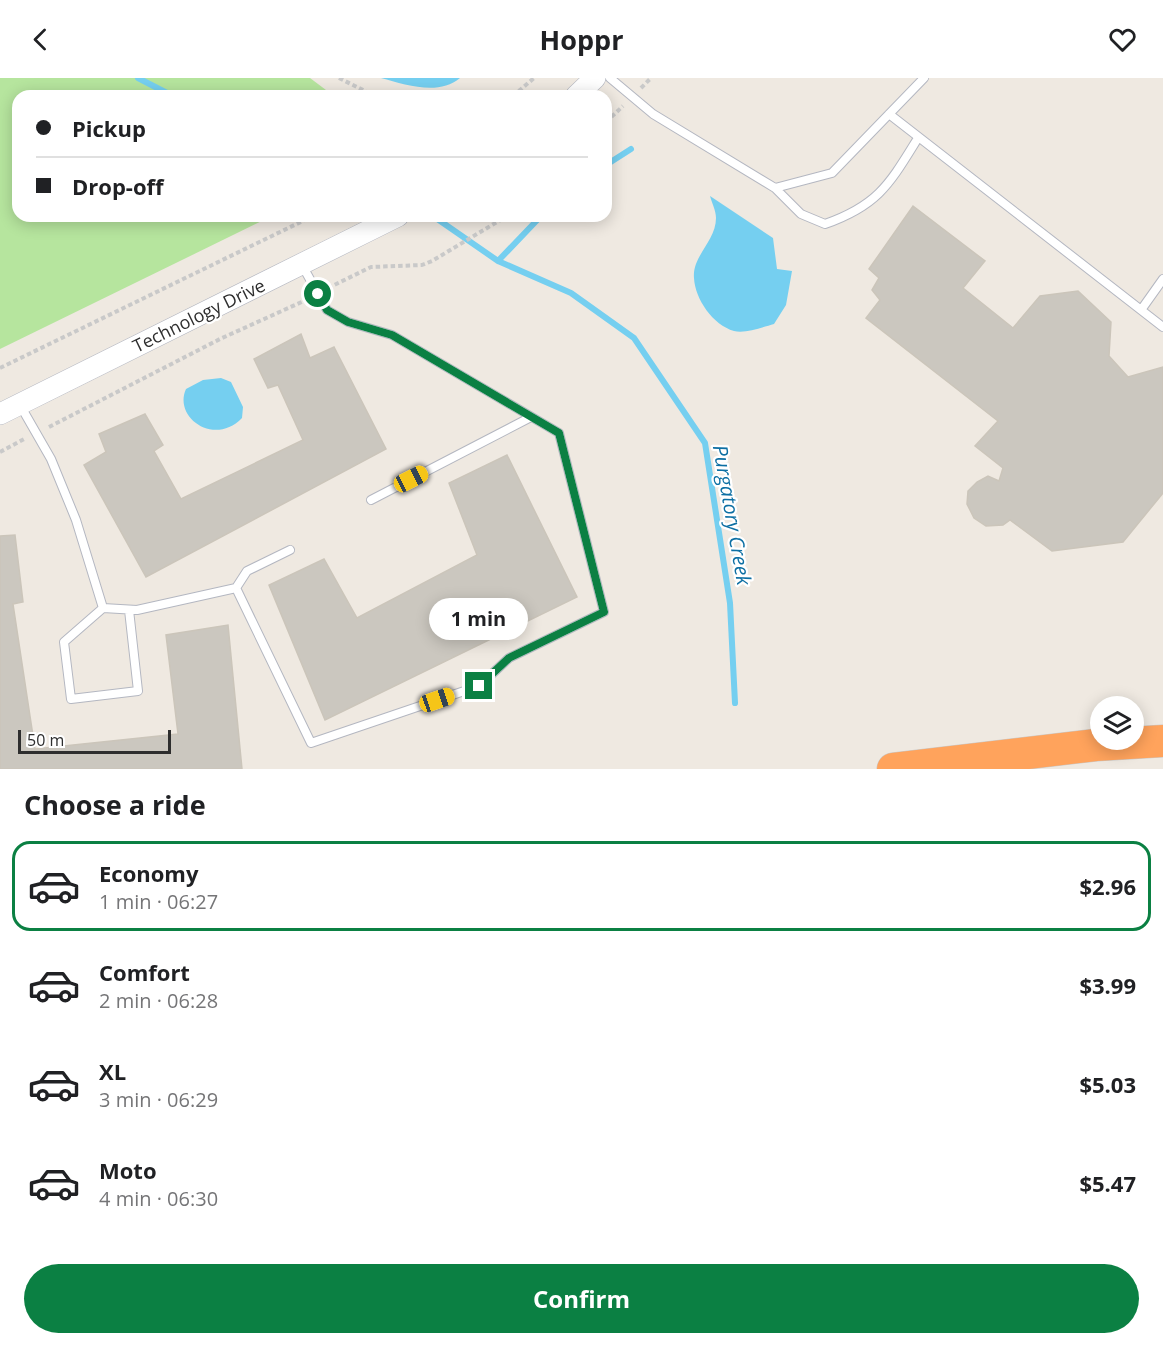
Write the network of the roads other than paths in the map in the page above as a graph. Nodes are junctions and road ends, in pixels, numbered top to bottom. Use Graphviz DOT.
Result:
graph roads {
  1 [pos="595,78"];
  2 [pos="610,78"];
  3 [pos="924,78"];
  4 [pos="582,90"];
  5 [pos="889,114"];
  6 [pos="918,138"];
  7 [pos="775,188"];
  8 [pos="386,222"];
  9 [pos="302,265"];
  10 [pos="1163,279"];
  11 [pos="1141,310"];
  12 [pos="1163,327"];
  13 [pos="20,405"];
  14 [pos="0,414"];
  15 [pos="531,417"];
  16 [pos="371,500"];
  17 [pos="290,550"];
  18 [pos="236,588"];
  19 [pos="103,608"];
  20 [pos="129,610"];
  21 [pos="1163,741"];
  22 [pos="893,769"];
  1 -- 4 [label="street"];
  2 -- 7 [label="lane"];
  3 -- 5 [label="lane"];
  5 -- 6 [label="lane"];
  5 -- 7 [label="lane"];
  6 -- 7 [label="lane"];
  6 -- 11 [label="lane"];
  8 -- 9 [label="street, Technology Drive"];
  9 -- 13 [label="street, Technology Drive"];
  9 -- 15 [label="lane"];
  10 -- 11 [label="lane"];
  11 -- 12 [label="lane"];
  13 -- 14 [label="street, Technology Drive"];
  13 -- 19 [label="lane"];
  15 -- 16 [label="lane"];
  15 -- 18 [label="lane"];
  17 -- 18 [label="lane"];
  18 -- 20 [label="lane"];
  19 -- 20 [label="lane"];
  19 -- 20 [label="lane"];
  21 -- 22 [label="highway"];
}
